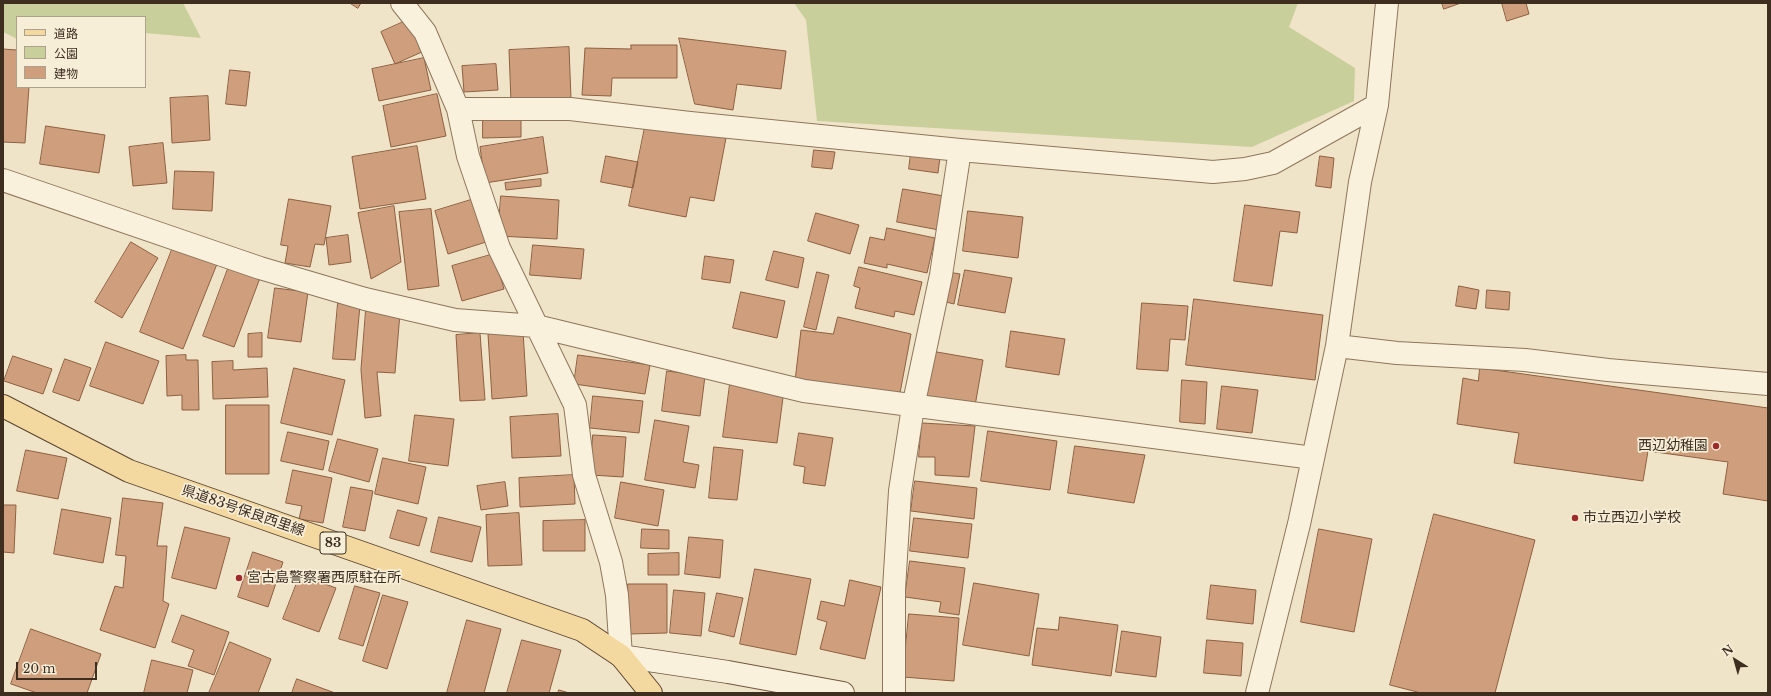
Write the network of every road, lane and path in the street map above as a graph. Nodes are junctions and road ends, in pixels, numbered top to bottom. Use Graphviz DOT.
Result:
graph roads {
  1 [pos="402,3"];
  2 [pos="1387,3"];
  3 [pos="1377,106"];
  4 [pos="458,109"];
  5 [pos="960,150"];
  6 [pos="3,180"];
  7 [pos="536,326"];
  8 [pos="1338,346"];
  9 [pos="1768,384"];
  10 [pos="3,406"];
  11 [pos="913,407"];
  12 [pos="1313,458"];
  13 [pos="620,656"];
  14 [pos="651,693"];
  15 [pos="843,693"];
  16 [pos="894,693"];
  17 [pos="1257,693"];
  1 -- 4 [label="street"];
  2 -- 3 [label="street"];
  3 -- 5 [label="street"];
  3 -- 8 [label="street"];
  4 -- 5 [label="street"];
  4 -- 7 [label="street"];
  5 -- 11 [label="street"];
  6 -- 7 [label="street"];
  7 -- 11 [label="street"];
  7 -- 13 [label="street"];
  8 -- 9 [label="street"];
  8 -- 12 [label="street"];
  10 -- 13 [label="main road, 県道83号保良西里線 / 83"];
  11 -- 12 [label="street"];
  11 -- 16 [label="street"];
  12 -- 17 [label="street"];
  13 -- 14 [label="main road, 県道83号保良西里線 / 83"];
  13 -- 15 [label="street"];
}
